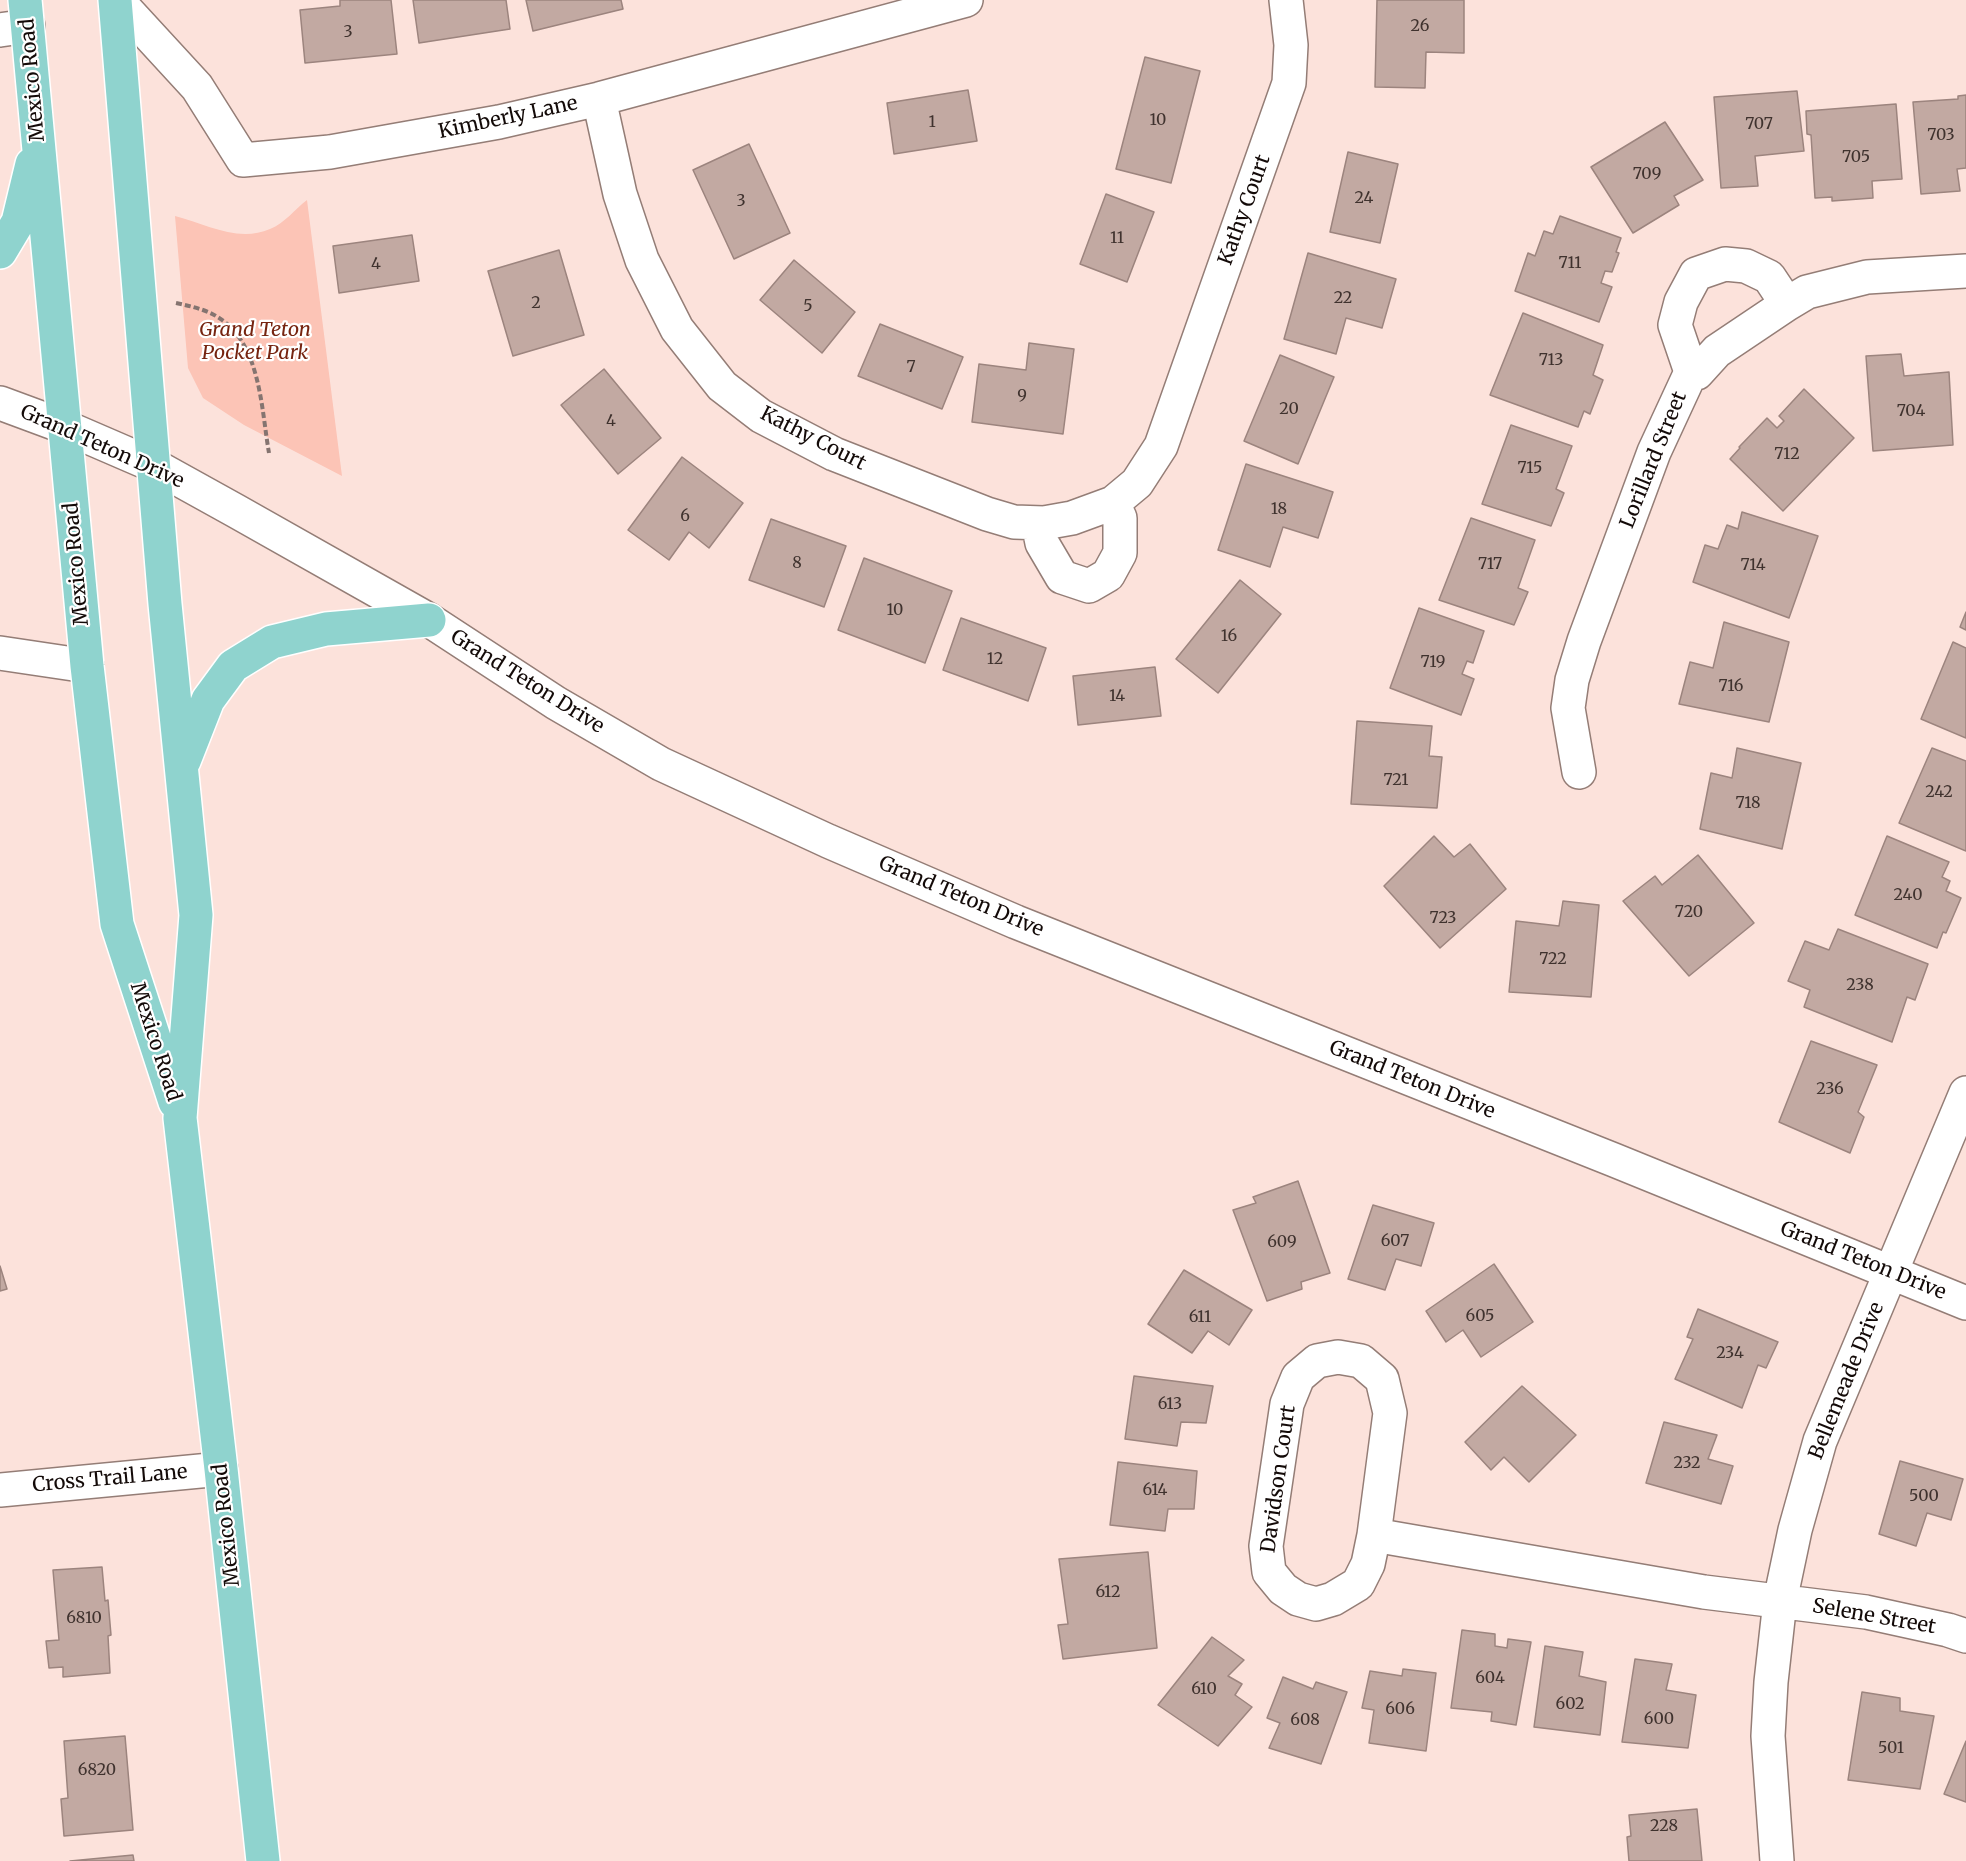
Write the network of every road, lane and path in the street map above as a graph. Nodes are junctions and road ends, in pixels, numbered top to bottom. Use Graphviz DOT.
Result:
graph roads {
  1 [pos="116,0"];
  2 [pos="966,0"];
  3 [pos="1286,0"];
  4 [pos="18,19"];
  5 [pos="599,99"];
  6 [pos="38,136"];
  7 [pos="0,252"];
  8 [pos="1966,271"];
  9 [pos="175,303"];
  10 [pos="1787,303"];
  11 [pos="1691,372"];
  12 [pos="0,403"];
  13 [pos="64,427"];
  14 [pos="269,453"];
  15 [pos="153,465"];
  16 [pos="1113,503"];
  17 [pos="1038,523"];
  18 [pos="429,620"];
  19 [pos="0,653"];
  20 [pos="87,666"];
  21 [pos="182,765"];
  22 [pos="1579,772"];
  23 [pos="1966,1093"];
  24 [pos="180,1118"];
  25 [pos="1891,1273"];
  26 [pos="1966,1303"];
  27 [pos="221,1469"];
  28 [pos="0,1490"];
  29 [pos="1374,1535"];
  30 [pos="1780,1601"];
  31 [pos="1966,1636"];
  32 [pos="263,1861"];
  33 [pos="1778,1861"];
  1 -- 5 [label="street, Kimberly Lane"];
  1 -- 15 [label="main road, Mexico Road"];
  2 -- 5 [label="street, Kimberly Lane"];
  3 -- 16 [label="street, Kathy Court"];
  4 -- 6 [label="main road, Mexico Road"];
  5 -- 17 [label="street, Kathy Court"];
  6 -- 7 [label="main road"];
  6 -- 13 [label="main road, Mexico Road"];
  8 -- 10 [label="street, Lorillard Street"];
  9 -- 14 [label="path"];
  10 -- 11 [label="street, Lorillard Street"];
  10 -- 11 [label="street"];
  11 -- 22 [label="street, Lorillard Street"];
  12 -- 13 [label="street, Grand Teton Drive"];
  13 -- 15 [label="street, Grand Teton Drive"];
  13 -- 20 [label="main road, Mexico Road"];
  15 -- 18 [label="street, Grand Teton Drive"];
  15 -- 21 [label="main road, Mexico Road"];
  16 -- 17 [label="street, Kathy Court"];
  16 -- 17 [label="street"];
  18 -- 21 [label="main road"];
  18 -- 25 [label="street, Grand Teton Drive"];
  19 -- 20 [label="street"];
  20 -- 24 [label="main road, Mexico Road"];
  21 -- 24 [label="main road, Mexico Road"];
  23 -- 25 [label="street, Bellemeade Drive"];
  24 -- 27 [label="main road, Mexico Road"];
  25 -- 26 [label="street, Grand Teton Drive"];
  25 -- 30 [label="street, Bellemeade Drive"];
  27 -- 28 [label="street, Cross Trail Lane"];
  27 -- 32 [label="main road, Mexico Road"];
  29 -- 29 [label="street, Davidson Court"];
  29 -- 30 [label="street"];
  30 -- 31 [label="street, Selene Street"];
  30 -- 33 [label="street, Bellemeade Drive"];
}
